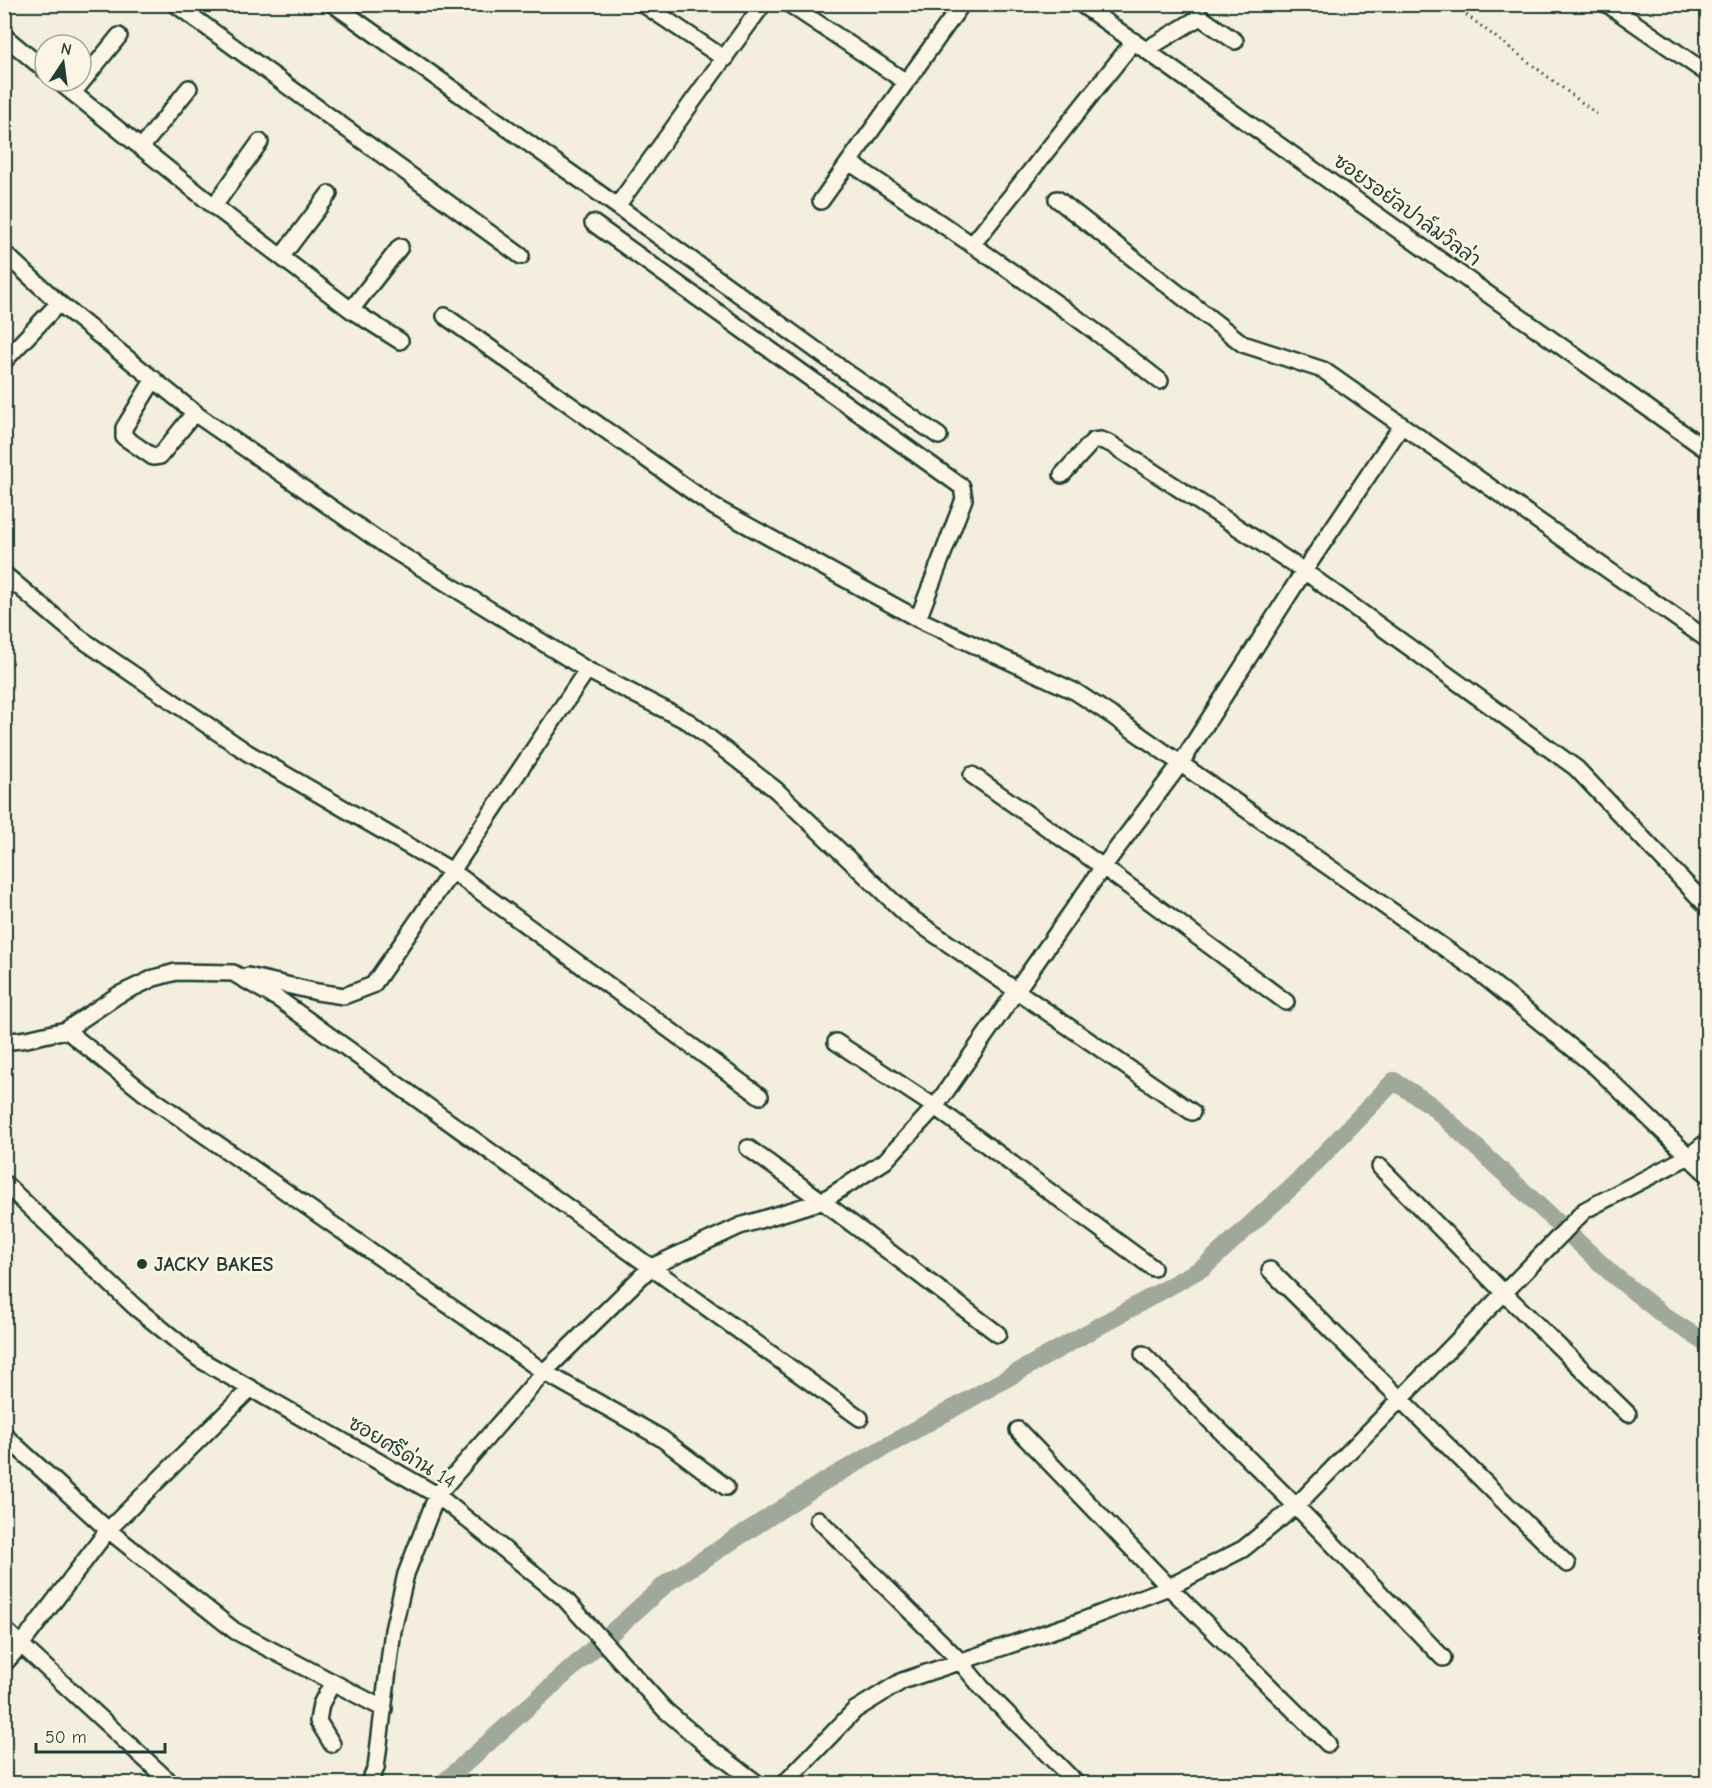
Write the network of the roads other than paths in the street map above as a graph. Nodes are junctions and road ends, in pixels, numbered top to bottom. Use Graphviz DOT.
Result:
graph roads {
  1 [pos="175,4"];
  2 [pos="333,4"];
  3 [pos="643,4"];
  4 [pos="763,4"];
  5 [pos="789,4"];
  6 [pos="962,4"];
  7 [pos="1081,4"];
  8 [pos="1607,4"];
  9 [pos="4,36"];
  10 [pos="118,36"];
  11 [pos="1235,40"];
  12 [pos="1141,45"];
  13 [pos="724,59"];
  14 [pos="33,60"];
  15 [pos="93,68"];
  16 [pos="1707,74"];
  17 [pos="906,82"];
  18 [pos="189,88"];
  19 [pos="73,93"];
  20 [pos="260,142"];
  21 [pos="141,148"];
  22 [pos="849,162"];
  23 [pos="329,194"];
  24 [pos="1057,200"];
  25 [pos="821,201"];
  26 [pos="214,206"];
  27 [pos="617,206"];
  28 [pos="593,223"];
  29 [pos="972,245"];
  30 [pos="400,247"];
  31 [pos="4,253"];
  32 [pos="282,256"];
  33 [pos="521,256"];
  34 [pos="59,303"];
  35 [pos="351,310"];
  36 [pos="445,316"];
  37 [pos="400,341"];
  38 [pos="4,361"];
  39 [pos="154,380"];
  40 [pos="1160,381"];
  41 [pos="195,412"];
  42 [pos="1402,425"];
  43 [pos="939,436"];
  44 [pos="1707,452"];
  45 [pos="1062,475"];
  46 [pos="1304,571"];
  47 [pos="4,574"];
  48 [pos="918,619"];
  49 [pos="1707,640"];
  50 [pos="588,670"];
  51 [pos="1181,763"];
  52 [pos="972,775"];
  53 [pos="1103,867"];
  54 [pos="452,871"];
  55 [pos="1707,907"];
  56 [pos="233,973"];
  57 [pos="1016,991"];
  58 [pos="1286,1002"];
  59 [pos="66,1030"];
  60 [pos="4,1042"];
  61 [pos="836,1042"];
  62 [pos="760,1096"];
  63 [pos="934,1107"];
  64 [pos="1192,1112"];
  65 [pos="1707,1141"];
  66 [pos="748,1148"];
  67 [pos="1689,1156"];
  68 [pos="1380,1167"];
  69 [pos="1707,1175"];
  70 [pos="4,1183"];
  71 [pos="822,1201"];
  72 [pos="651,1267"];
  73 [pos="1153,1268"];
  74 [pos="1270,1270"];
  75 [pos="1505,1294"];
  76 [pos="998,1334"];
  77 [pos="1143,1354"];
  78 [pos="544,1372"];
  79 [pos="251,1388"];
  80 [pos="1400,1398"];
  81 [pos="1628,1414"];
  82 [pos="860,1418"];
  83 [pos="1018,1430"];
  84 [pos="4,1435"];
  85 [pos="726,1487"];
  86 [pos="437,1495"];
  87 [pos="1296,1506"];
  88 [pos="818,1519"];
  89 [pos="108,1530"];
  90 [pos="1567,1564"];
  91 [pos="1169,1587"];
  92 [pos="4,1629"];
  93 [pos="21,1645"];
  94 [pos="1443,1658"];
  95 [pos="958,1660"];
  96 [pos="4,1664"];
  97 [pos="333,1682"];
  98 [pos="384,1709"];
  99 [pos="332,1744"];
  100 [pos="1328,1744"];
  101 [pos="172,1784"];
  102 [pos="368,1784"];
  103 [pos="758,1784"];
  104 [pos="784,1784"];
  105 [pos="1077,1784"];
  1 -- 33 [label="street"];
  2 -- 27 [label="street"];
  3 -- 13 [label="street"];
  4 -- 13 [label="street"];
  5 -- 17 [label="street"];
  6 -- 17 [label="street"];
  7 -- 12 [label="street, ซอยรอยัลปาล์มวิลล่า"];
  8 -- 16 [label="street"];
  9 -- 14 [label="street"];
  10 -- 15 [label="street"];
  11 -- 12 [label="street"];
  12 -- 29 [label="street"];
  12 -- 44 [label="street, ซอยรอยัลปาล์มวิลล่า"];
  13 -- 27 [label="street"];
  17 -- 22 [label="street"];
  18 -- 21 [label="street"];
  19 -- 21 [label="street"];
  20 -- 26 [label="street"];
  21 -- 26 [label="street"];
  22 -- 25 [label="street"];
  22 -- 29 [label="street"];
  23 -- 32 [label="street"];
  24 -- 42 [label="street"];
  26 -- 32 [label="street"];
  27 -- 43 [label="street"];
  28 -- 48 [label="street"];
  29 -- 40 [label="street"];
  30 -- 35 [label="street"];
  31 -- 34 [label="street"];
  32 -- 35 [label="street"];
  34 -- 38 [label="street"];
  34 -- 39 [label="street"];
  35 -- 37 [label="street"];
  36 -- 48 [label="street"];
  39 -- 41 [label="street"];
  39 -- 41 [label="street"];
  41 -- 50 [label="street"];
  42 -- 46 [label="street"];
  42 -- 49 [label="street"];
  45 -- 46 [label="street"];
  46 -- 51 [label="street"];
  46 -- 55 [label="street"];
  47 -- 54 [label="street"];
  48 -- 51 [label="street"];
  50 -- 54 [label="street"];
  50 -- 57 [label="street"];
  51 -- 53 [label="street"];
  51 -- 67 [label="street"];
  52 -- 53 [label="street"];
  53 -- 57 [label="street"];
  53 -- 58 [label="street"];
  54 -- 56 [label="street"];
  54 -- 62 [label="street"];
  56 -- 59 [label="street"];
  56 -- 72 [label="street"];
  57 -- 63 [label="street"];
  57 -- 64 [label="street"];
  59 -- 60 [label="street"];
  59 -- 78 [label="street"];
  61 -- 63 [label="street"];
  63 -- 71 [label="street"];
  63 -- 73 [label="street"];
  65 -- 67 [label="street"];
  66 -- 71 [label="street"];
  67 -- 69 [label="street"];
  67 -- 75 [label="street"];
  68 -- 75 [label="street"];
  70 -- 79 [label="street, ซอยศรีด่าน 14"];
  71 -- 72 [label="street"];
  71 -- 76 [label="street"];
  72 -- 78 [label="street"];
  72 -- 82 [label="street"];
  74 -- 80 [label="street"];
  75 -- 80 [label="street"];
  75 -- 81 [label="street"];
  77 -- 87 [label="street"];
  78 -- 85 [label="street"];
  78 -- 86 [label="street"];
  79 -- 86 [label="street, ซอยศรีด่าน 14"];
  79 -- 89 [label="street"];
  80 -- 87 [label="street"];
  80 -- 90 [label="street"];
  83 -- 91 [label="street"];
  84 -- 89 [label="street"];
  86 -- 98 [label="street"];
  86 -- 103 [label="street, ซอยศรีด่าน 14"];
  87 -- 91 [label="street"];
  87 -- 94 [label="street"];
  88 -- 95 [label="street"];
  89 -- 93 [label="street"];
  89 -- 97 [label="street"];
  91 -- 95 [label="street"];
  91 -- 100 [label="street"];
  92 -- 93 [label="street"];
  93 -- 96 [label="street"];
  93 -- 101 [label="street"];
  95 -- 104 [label="street"];
  95 -- 105 [label="street"];
  97 -- 98 [label="street"];
  97 -- 99 [label="street"];
  98 -- 102 [label="street"];
}
